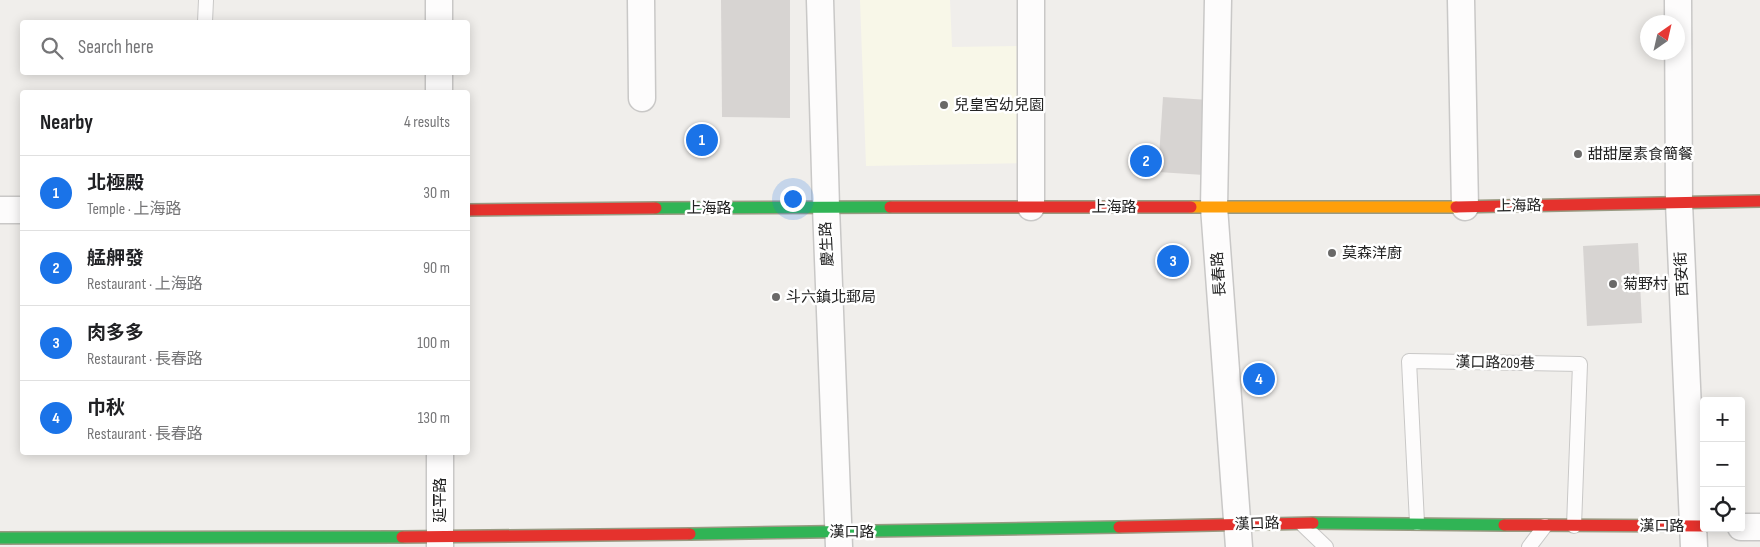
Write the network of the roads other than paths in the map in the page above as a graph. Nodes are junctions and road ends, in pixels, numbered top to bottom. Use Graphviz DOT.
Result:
graph roads {
  1 [pos="206,0"];
  2 [pos="439,0"];
  3 [pos="641,0"];
  4 [pos="820,0"];
  5 [pos="1031,0"];
  6 [pos="1218,0"];
  7 [pos="1461,0"];
  8 [pos="1678,0"];
  9 [pos="205,20"];
  10 [pos="439,20"];
  11 [pos="439,75"];
  12 [pos="439,90"];
  13 [pos="642,98"];
  14 [pos="1760,201"];
  15 [pos="1679,203"];
  16 [pos="826,207"];
  17 [pos="1032,207"];
  18 [pos="1214,207"];
  19 [pos="1465,207"];
  20 [pos="0,210"];
  21 [pos="20,210"];
  22 [pos="470,210"];
  23 [pos="440,455"];
  24 [pos="1301,523"];
  25 [pos="1416,523"];
  26 [pos="1545,526"];
  27 [pos="1574,526"];
  28 [pos="1745,526"];
  29 [pos="1760,527"];
  30 [pos="1698,533"];
  31 [pos="1239,536"];
  32 [pos="0,538"];
  33 [pos="839,539"];
  34 [pos="440,542"];
  35 [pos="1326,547"];
  36 [pos="1529,547"];
  1 -- 9 [label="lane"];
  2 -- 10 [label="street"];
  3 -- 13 [label="street"];
  4 -- 16 [label="street, 慶生路"];
  5 -- 17 [label="street"];
  6 -- 18 [label="street, 長春路"];
  7 -- 19 [label="street"];
  8 -- 15 [label="street, 西安街"];
  11 -- 12 [label="street"];
  14 -- 15 [label="street, 上海路"];
  15 -- 19 [label="street, 上海路"];
  15 -- 30 [label="street, 西安街"];
  16 -- 17 [label="street, 上海路"];
  16 -- 22 [label="street, 上海路"];
  16 -- 33 [label="street, 慶生路"];
  17 -- 18 [label="street, 上海路"];
  18 -- 19 [label="street, 上海路"];
  18 -- 31 [label="street, 長春路"];
  20 -- 21 [label="street"];
  23 -- 34 [label="street, 延平路"];
  24 -- 25 [label="street, 漢口路"];
  24 -- 31 [label="street, 漢口路"];
  24 -- 35 [label="lane"];
  25 -- 26 [label="street, 漢口路"];
  25 -- 27 [label="lane, 漢口路209巷"];
  26 -- 27 [label="street, 漢口路"];
  26 -- 36 [label="lane"];
  27 -- 30 [label="street, 漢口路"];
  28 -- 29 [label="street"];
  31 -- 33 [label="street, 漢口路"];
  32 -- 34 [label="street, 漢口路"];
  33 -- 34 [label="street, 漢口路"];
}
